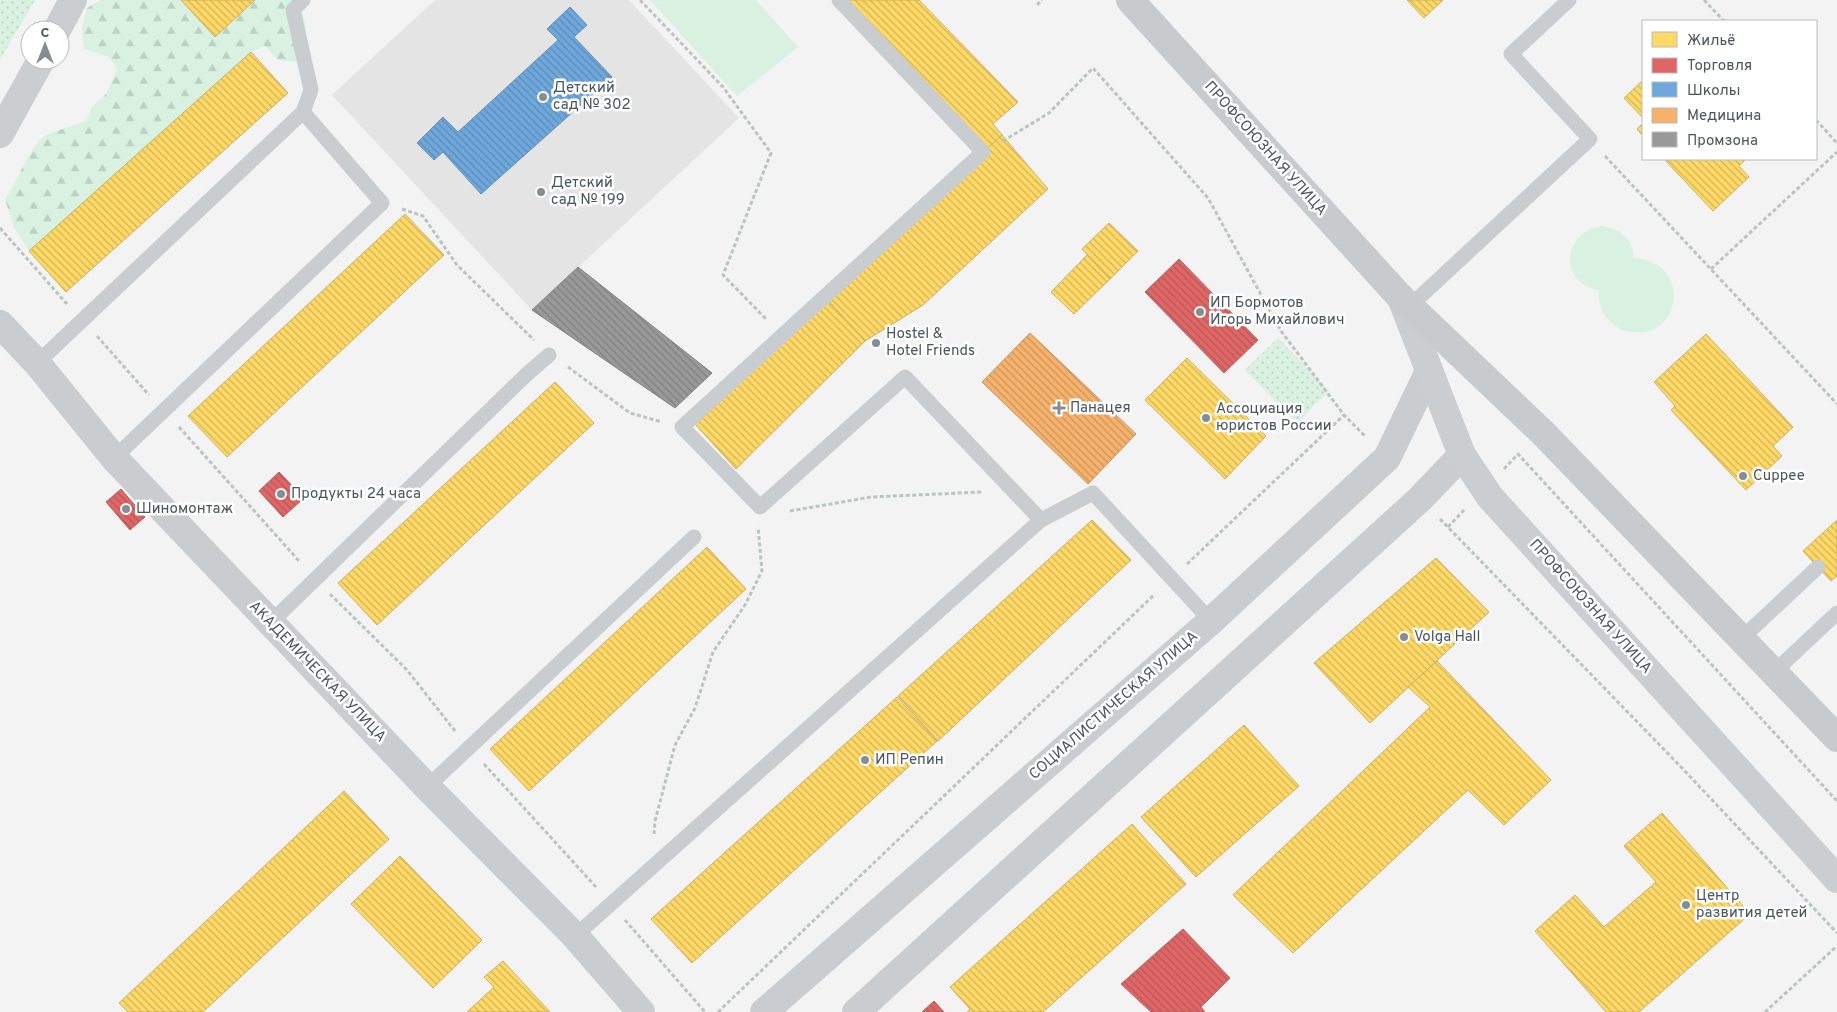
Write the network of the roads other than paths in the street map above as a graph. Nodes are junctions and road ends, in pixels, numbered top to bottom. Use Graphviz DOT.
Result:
graph roads {
  1 [pos="74,0"];
  2 [pos="302,0"];
  3 [pos="839,0"];
  4 [pos="1130,0"];
  5 [pos="1569,0"];
  6 [pos="63,20"];
  7 [pos="35,70"];
  8 [pos="303,112"];
  9 [pos="0,134"];
  10 [pos="1405,302"];
  11 [pos="0,324"];
  12 [pos="549,355"];
  13 [pos="37,363"];
  14 [pos="1429,371"];
  15 [pos="1462,455"];
  16 [pos="114,458"];
  17 [pos="1041,520"];
  18 [pos="694,537"];
  19 [pos="1818,567"];
  20 [pos="1837,613"];
  21 [pos="1211,621"];
  22 [pos="270,623"];
  23 [pos="1742,638"];
  24 [pos="1774,672"];
  25 [pos="1837,738"];
  26 [pos="427,788"];
  27 [pos="1837,879"];
  28 [pos="575,936"];
  29 [pos="640,1012"];
  30 [pos="764,1012"];
  31 [pos="856,1012"];
  1 -- 6 [label="main road"];
  2 -- 8 [label="lane"];
  3 -- 17 [label="lane"];
  4 -- 10 [label="main road, ПРОФСОЮЗНАЯ УЛИЦА"];
  5 -- 10 [label="lane"];
  7 -- 9 [label="main road"];
  8 -- 13 [label="lane"];
  8 -- 16 [label="lane"];
  10 -- 14 [label="main road, ПРОФСОЮЗНАЯ УЛИЦА"];
  10 -- 23 [label="main road, ПРОФСОЮЗНАЯ УЛИЦА"];
  11 -- 13 [label="street, АКАДЕМИЧЕСКАЯ УЛИЦА"];
  12 -- 22 [label="lane"];
  13 -- 16 [label="street, АКАДЕМИЧЕСКАЯ УЛИЦА"];
  14 -- 15 [label="main road, ПРОФСОЮЗНАЯ УЛИЦА"];
  14 -- 21 [label="street, СОЦИАЛИСТИЧЕСКАЯ УЛИЦА"];
  15 -- 27 [label="main road, ПРОФСОЮЗНАЯ УЛИЦА"];
  15 -- 31 [label="street"];
  16 -- 22 [label="street, АКАДЕМИЧЕСКАЯ УЛИЦА"];
  17 -- 21 [label="lane"];
  17 -- 28 [label="lane"];
  18 -- 26 [label="lane"];
  19 -- 23 [label="lane"];
  20 -- 24 [label="lane"];
  21 -- 30 [label="street, СОЦИАЛИСТИЧЕСКАЯ УЛИЦА"];
  22 -- 26 [label="street, АКАДЕМИЧЕСКАЯ УЛИЦА"];
  23 -- 24 [label="main road, ПРОФСОЮЗНАЯ УЛИЦА"];
  24 -- 25 [label="main road, ПРОФСОЮЗНАЯ УЛИЦА"];
  26 -- 28 [label="street, АКАДЕМИЧЕСКАЯ УЛИЦА"];
  28 -- 29 [label="street, АКАДЕМИЧЕСКАЯ УЛИЦА"];
}
